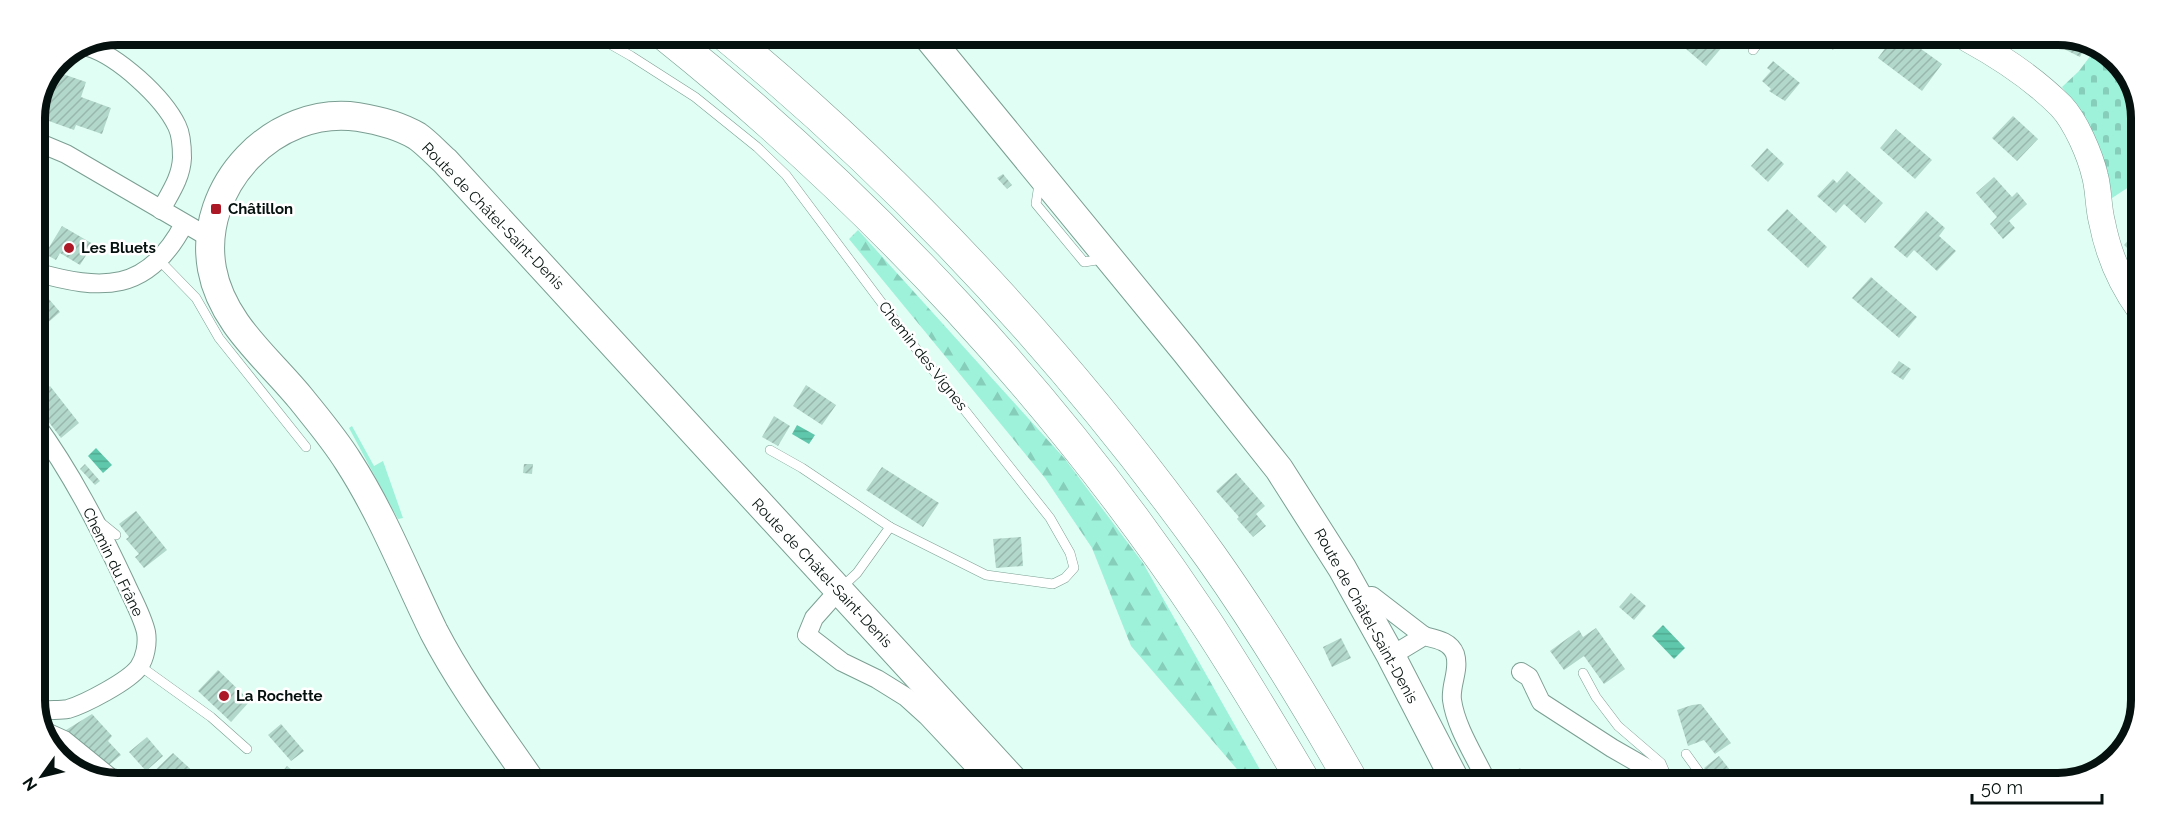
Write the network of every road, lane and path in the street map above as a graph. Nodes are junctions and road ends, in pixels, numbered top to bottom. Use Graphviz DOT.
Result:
graph roads {
  1 [pos="612,45"];
  2 [pos="678,45"];
  3 [pos="737,45"];
  4 [pos="934,45"];
  5 [pos="1757,45"];
  6 [pos="1979,45"];
  7 [pos="95,49"];
  8 [pos="1753,50"];
  9 [pos="45,145"];
  10 [pos="161,210"];
  11 [pos="184,224"];
  12 [pos="210,238"];
  13 [pos="160,261"];
  14 [pos="45,275"];
  15 [pos="2131,298"];
  16 [pos="45,438"];
  17 [pos="306,447"];
  18 [pos="770,450"];
  19 [pos="90,512"];
  20 [pos="890,527"];
  21 [pos="116,535"];
  22 [pos="838,591"];
  23 [pos="1359,597"];
  24 [pos="1424,636"];
  25 [pos="1391,656"];
  26 [pos="140,666"];
  27 [pos="1521,672"];
  28 [pos="1583,673"];
  29 [pos="69,708"];
  30 [pos="45,709"];
  31 [pos="54,736"];
  32 [pos="64,740"];
  33 [pos="247,749"];
  34 [pos="1686,754"];
  35 [pos="102,771"];
  36 [pos="525,773"];
  37 [pos="980,773"];
  38 [pos="1007,773"];
  39 [pos="1299,773"];
  40 [pos="1347,773"];
  41 [pos="1451,773"];
  42 [pos="1483,773"];
  43 [pos="1656,773"];
  44 [pos="1666,773"];
  45 [pos="1700,773"];
  1 -- 20 [label="lane, Chemin des Vignes"];
  2 -- 39 [label="highway"];
  3 -- 40 [label="highway"];
  4 -- 23 [label="main road, Route de Châtel-Saint-Denis"];
  5 -- 8 [label="lane"];
  6 -- 15 [label="street"];
  7 -- 10 [label="street"];
  9 -- 10 [label="street"];
  10 -- 11 [label="street"];
  11 -- 12 [label="street"];
  11 -- 13 [label="street"];
  12 -- 22 [label="main road, Route de Châtel-Saint-Denis"];
  12 -- 36 [label="main road, Route de Châtel-Saint-Denis"];
  13 -- 14 [label="street"];
  13 -- 17 [label="lane"];
  16 -- 19 [label="street, Chemin du Frâne"];
  18 -- 20 [label="lane, Chemin des Vignes"];
  19 -- 21 [label="lane"];
  19 -- 26 [label="street, Chemin du Frâne"];
  20 -- 22 [label="lane"];
  22 -- 37 [label="street"];
  22 -- 38 [label="main road, Route de Châtel-Saint-Denis"];
  23 -- 24 [label="street"];
  23 -- 25 [label="main road, Route de Châtel-Saint-Denis"];
  24 -- 25 [label="street"];
  24 -- 42 [label="street"];
  25 -- 41 [label="main road, Route de Châtel-Saint-Denis"];
  26 -- 29 [label="street"];
  26 -- 33 [label="lane"];
  27 -- 43 [label="street"];
  28 -- 44 [label="lane"];
  29 -- 30 [label="street"];
  29 -- 32 [label="street"];
  31 -- 32 [label="street"];
  32 -- 35 [label="street"];
  34 -- 45 [label="lane"];
}
